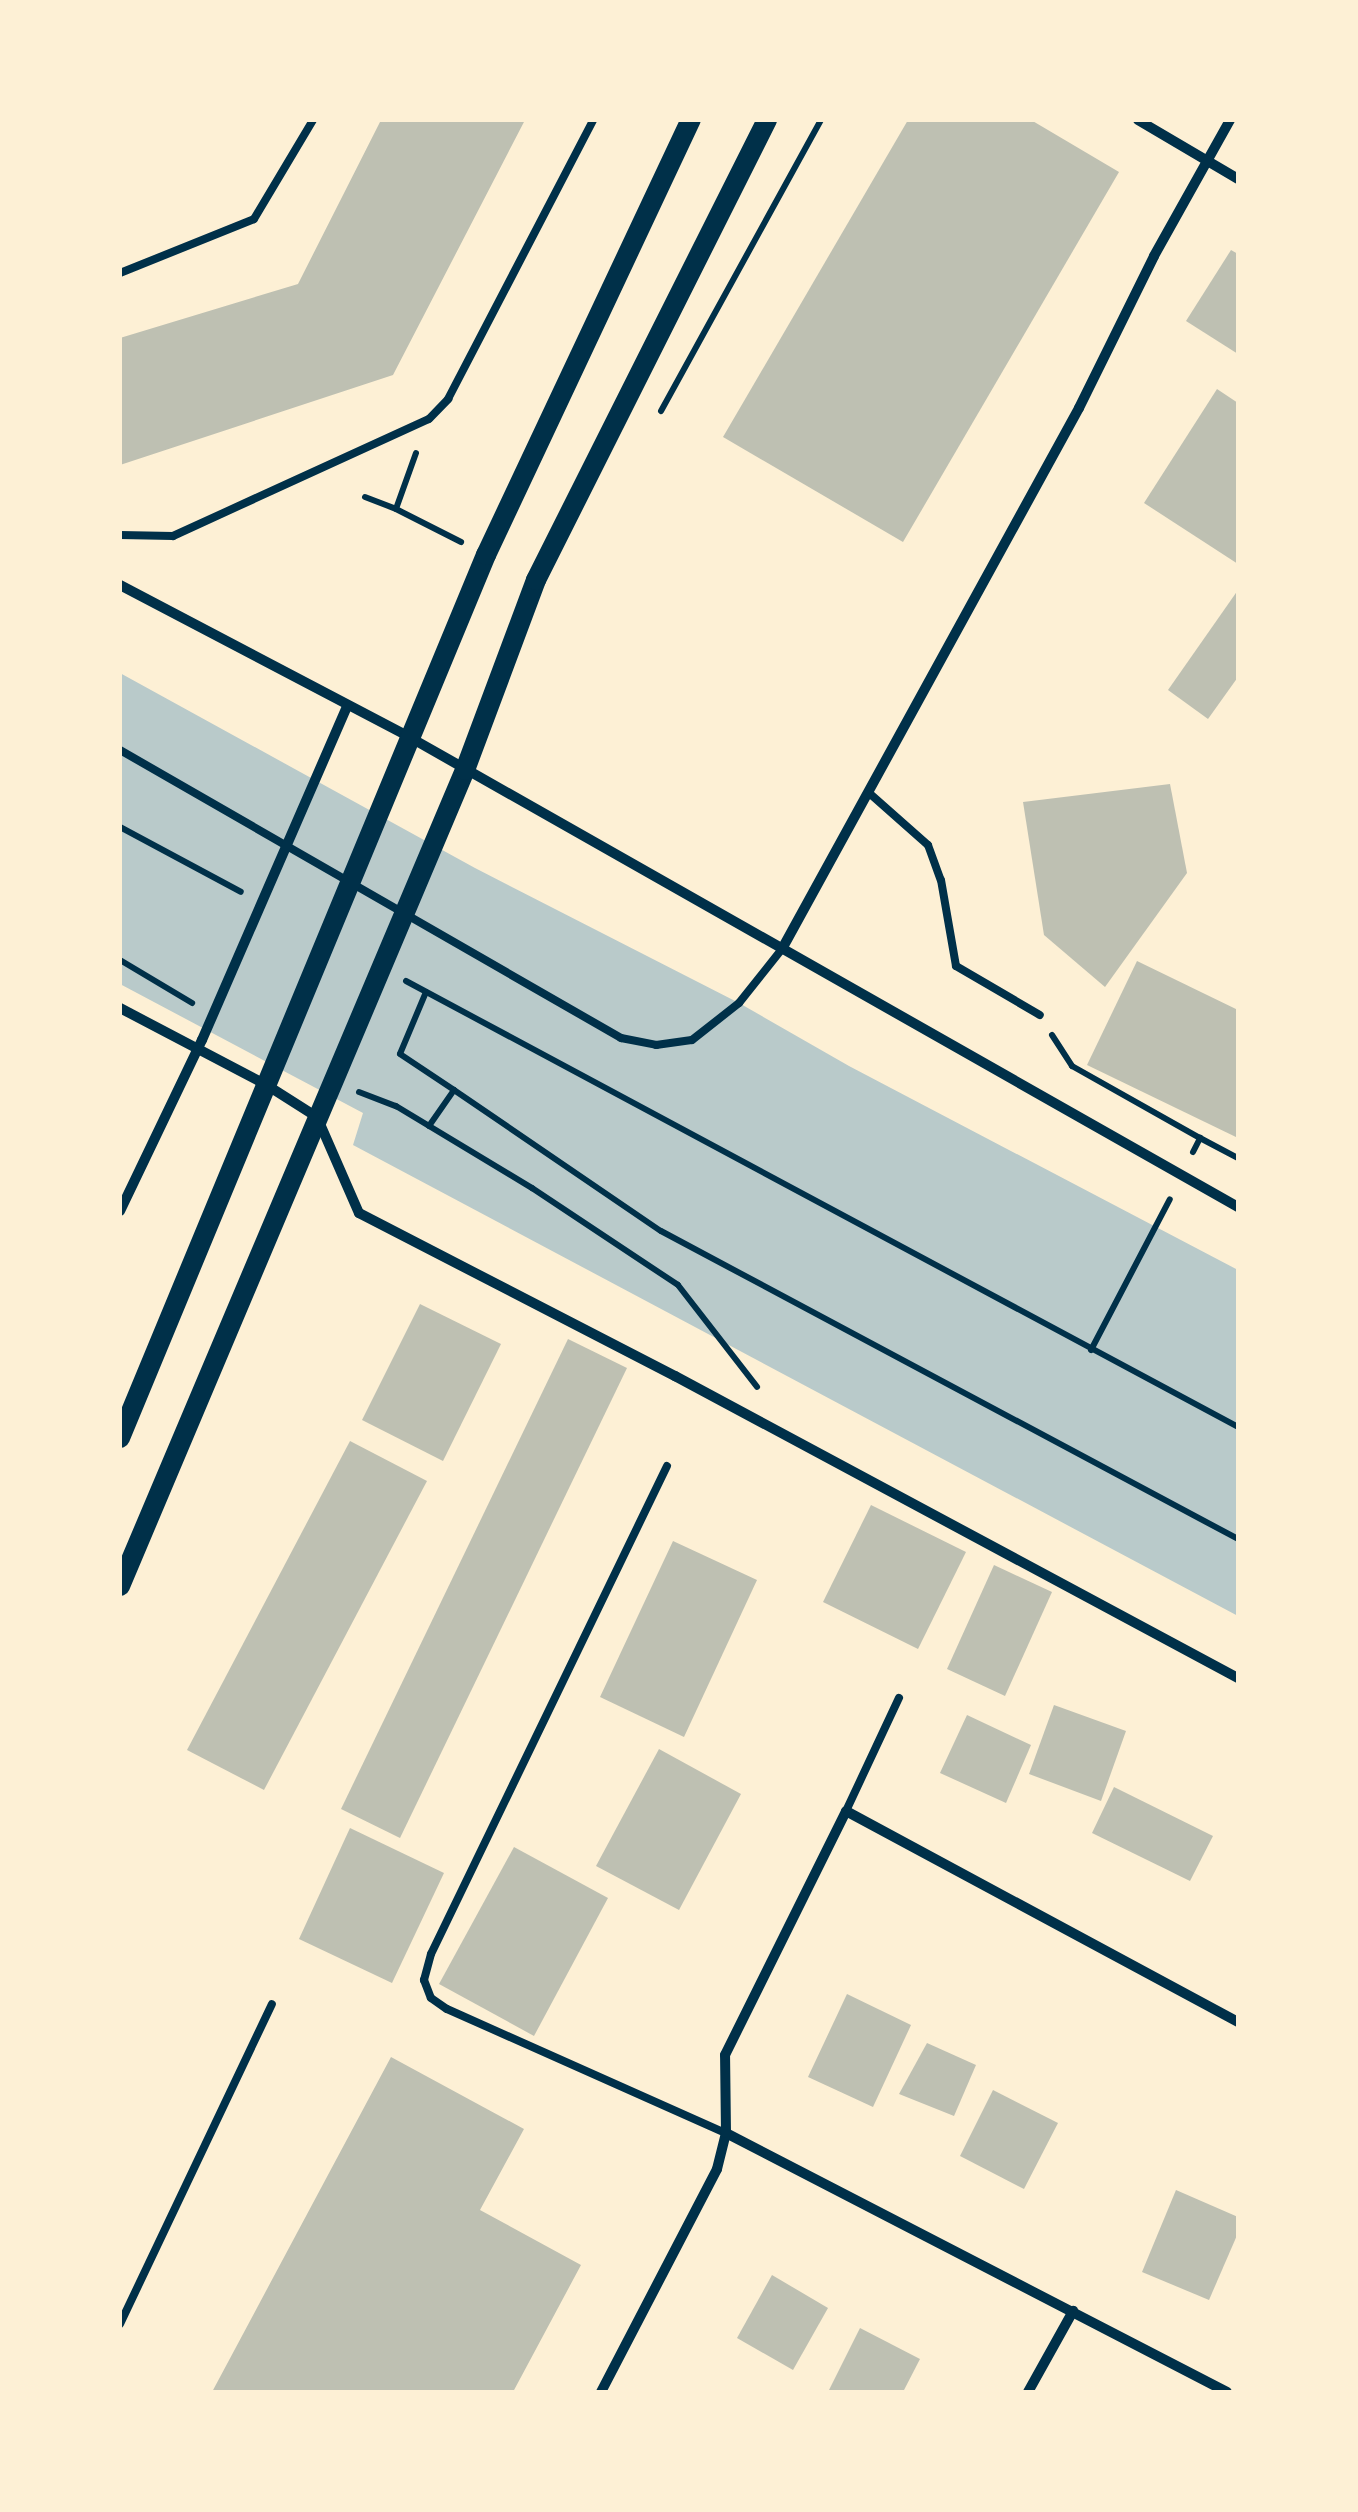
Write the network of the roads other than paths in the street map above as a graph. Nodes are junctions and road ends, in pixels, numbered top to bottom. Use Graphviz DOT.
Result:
graph roads {
  1 [pos="313,120"];
  2 [pos="593,120"];
  3 [pos="691,120"];
  4 [pos="767,120"];
  5 [pos="1138,120"];
  6 [pos="1230,120"];
  7 [pos="1208,162"];
  8 [pos="1238,178"];
  9 [pos="120,273"];
  10 [pos="120,535"];
  11 [pos="120,585"];
  12 [pos="348,705"];
  13 [pos="411,738"];
  14 [pos="120,750"];
  15 [pos="465,770"];
  16 [pos="868,792"];
  17 [pos="782,949"];
  18 [pos="120,1008"];
  19 [pos="1040,1014"];
  20 [pos="200,1045"];
  21 [pos="267,1078"];
  22 [pos="321,1108"];
  23 [pos="1238,1207"];
  24 [pos="120,1211"];
  25 [pos="120,1438"];
  26 [pos="667,1466"];
  27 [pos="120,1586"];
  28 [pos="1238,1678"];
  29 [pos="899,1698"];
  30 [pos="846,1811"];
  31 [pos="272,2004"];
  32 [pos="1238,2022"];
  33 [pos="726,2132"];
  34 [pos="1073,2311"];
  35 [pos="120,2324"];
  36 [pos="601,2392"];
  37 [pos="1028,2392"];
  38 [pos="1226,2392"];
  1 -- 9 [label="lane"];
  2 -- 10 [label="lane"];
  3 -- 13 [label="main road"];
  4 -- 15 [label="main road"];
  5 -- 7 [label="street"];
  6 -- 7 [label="street"];
  7 -- 8 [label="street"];
  7 -- 16 [label="street"];
  11 -- 12 [label="street"];
  12 -- 13 [label="street"];
  12 -- 20 [label="street"];
  13 -- 15 [label="street"];
  13 -- 21 [label="main road"];
  14 -- 17 [label="lane"];
  15 -- 17 [label="street"];
  15 -- 22 [label="main road"];
  16 -- 17 [label="street"];
  16 -- 19 [label="lane"];
  17 -- 23 [label="street"];
  18 -- 20 [label="street"];
  20 -- 21 [label="street"];
  20 -- 24 [label="street"];
  21 -- 22 [label="street"];
  21 -- 25 [label="main road"];
  22 -- 27 [label="main road"];
  22 -- 28 [label="street"];
  26 -- 33 [label="lane"];
  29 -- 30 [label="lane"];
  30 -- 32 [label="street"];
  30 -- 33 [label="street"];
  31 -- 35 [label="lane"];
  33 -- 34 [label="street"];
  33 -- 36 [label="street"];
  34 -- 37 [label="street"];
  34 -- 38 [label="street"];
}
